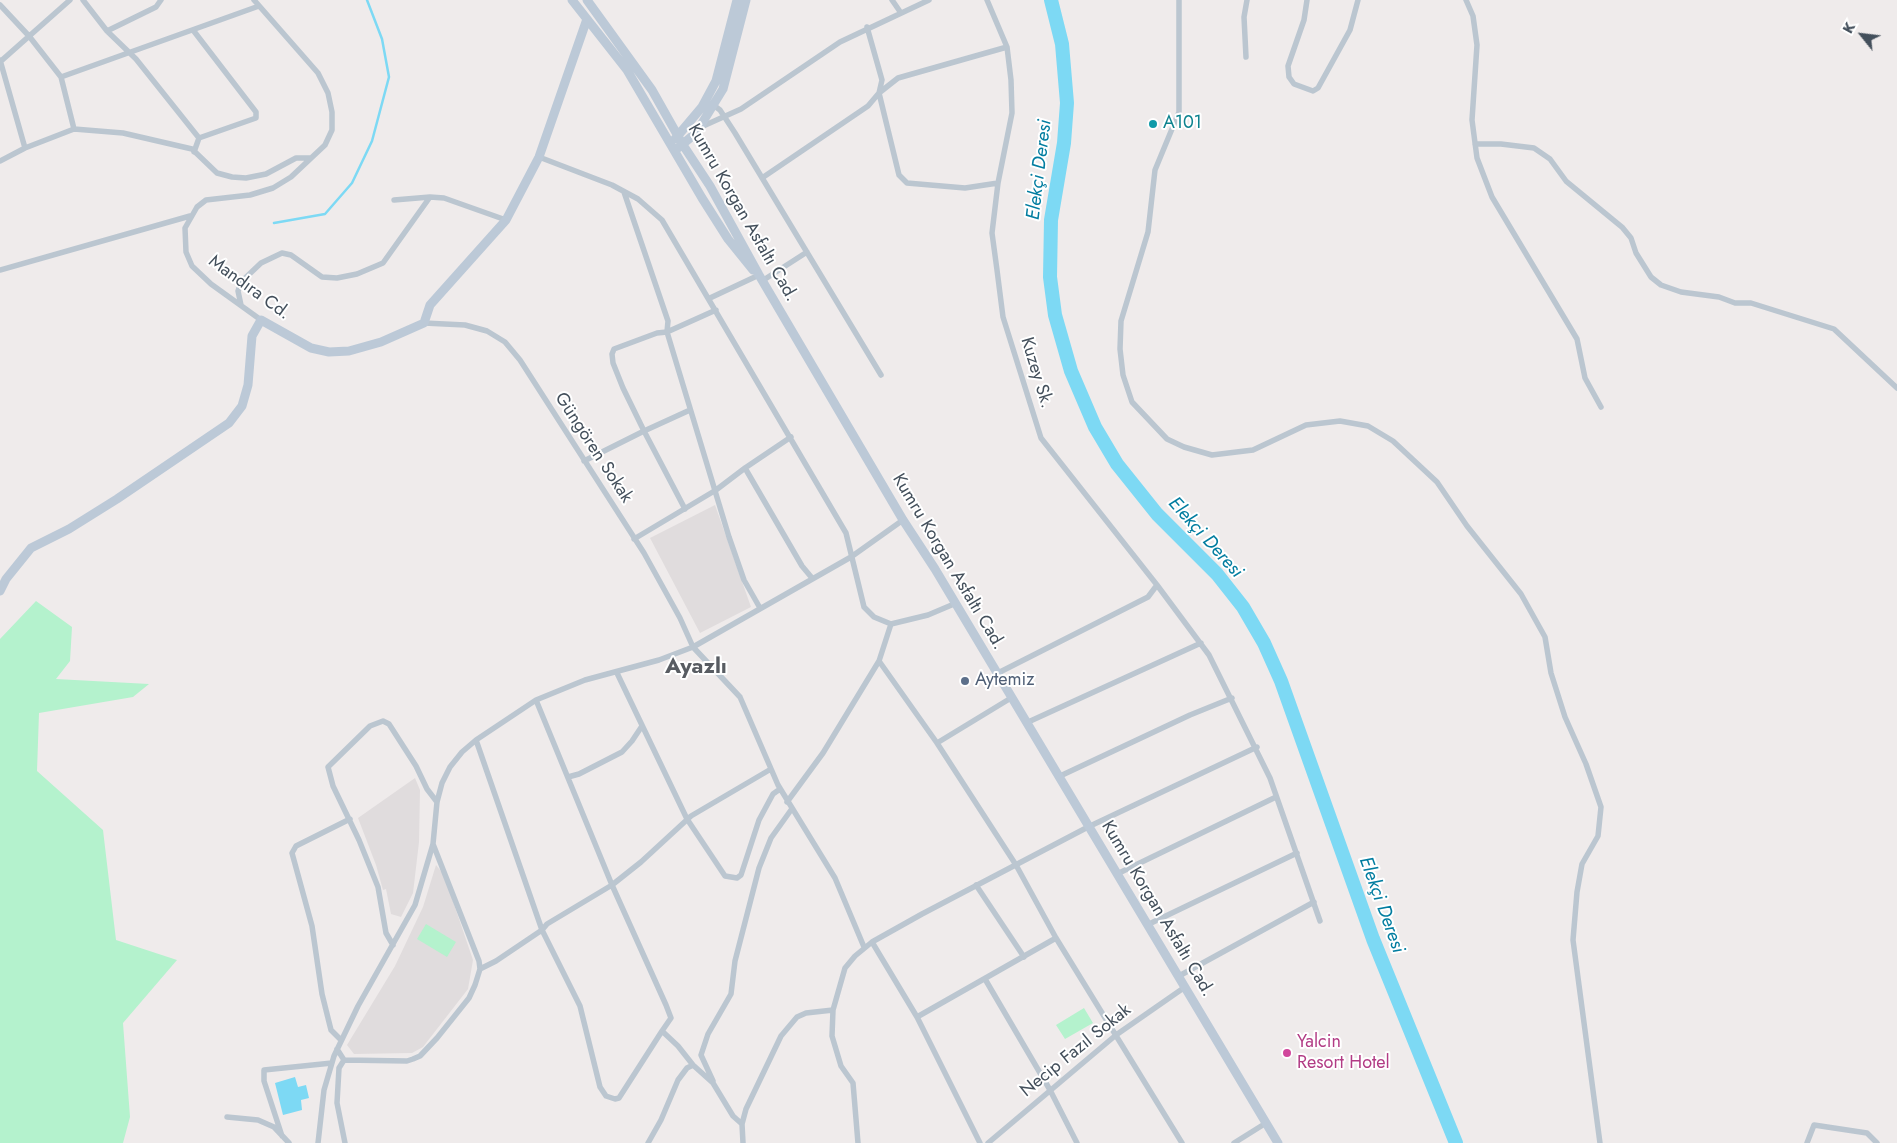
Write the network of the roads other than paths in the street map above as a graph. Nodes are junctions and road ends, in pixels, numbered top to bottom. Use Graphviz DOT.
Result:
graph roads {
  1 [pos="70,0"];
  2 [pos="83,0"];
  3 [pos="161,0"];
  4 [pos="254,0"];
  5 [pos="572,0"];
  6 [pos="587,0"];
  7 [pos="737,0"];
  8 [pos="746,0"];
  9 [pos="892,0"];
  10 [pos="929,0"];
  11 [pos="987,0"];
  12 [pos="1179,0"];
  13 [pos="1247,0"];
  14 [pos="1307,0"];
  15 [pos="1358,0"];
  16 [pos="1466,0"];
  17 [pos="0,5"];
  18 [pos="259,6"];
  19 [pos="901,13"];
  20 [pos="732,17"];
  21 [pos="587,19"];
  22 [pos="742,19"];
  23 [pos="867,27"];
  24 [pos="193,30"];
  25 [pos="107,31"];
  26 [pos="30,36"];
  27 [pos="1007,48"];
  28 [pos="128,53"];
  29 [pos="1246,57"];
  30 [pos="0,61"];
  31 [pos="61,77"];
  32 [pos="879,93"];
  33 [pos="707,99"];
  34 [pos="715,106"];
  35 [pos="724,117"];
  36 [pos="701,127"];
  37 [pos="74,129"];
  38 [pos="678,136"];
  39 [pos="199,138"];
  40 [pos="1475,144"];
  41 [pos="682,146"];
  42 [pos="25,148"];
  43 [pos="671,148"];
  44 [pos="194,152"];
  45 [pos="539,157"];
  46 [pos="311,158"];
  47 [pos="0,161"];
  48 [pos="762,178"];
  49 [pos="998,182"];
  50 [pos="624,192"];
  51 [pos="430,197"];
  52 [pos="394,200"];
  53 [pos="190,216"];
  54 [pos="506,220"];
  55 [pos="807,252"];
  56 [pos="0,270"];
  57 [pos="760,278"];
  58 [pos="710,298"];
  59 [pos="239,303"];
  60 [pos="716,310"];
  61 [pos="261,320"];
  62 [pos="424,323"];
  63 [pos="667,332"];
  64 [pos="881,375"];
  65 [pos="1897,388"];
  66 [pos="1601,407"];
  67 [pos="690,410"];
  68 [pos="644,431"];
  69 [pos="791,437"];
  70 [pos="584,461"];
  71 [pos="745,468"];
  72 [pos="716,490"];
  73 [pos="685,509"];
  74 [pos="903,520"];
  75 [pos="634,539"];
  76 [pos="851,557"];
  77 [pos="812,578"];
  78 [pos="1158,585"];
  79 [pos="0,591"];
  80 [pos="954,604"];
  81 [pos="760,608"];
  82 [pos="891,624"];
  83 [pos="1201,643"];
  84 [pos="693,647"];
  85 [pos="879,661"];
  86 [pos="616,673"];
  87 [pos="996,674"];
  88 [pos="1011,698"];
  89 [pos="1232,698"];
  90 [pos="536,700"];
  91 [pos="1026,723"];
  92 [pos="642,726"];
  93 [pos="476,740"];
  94 [pos="936,743"];
  95 [pos="1257,747"];
  96 [pos="771,770"];
  97 [pos="568,777"];
  98 [pos="1058,777"];
  99 [pos="780,789"];
  100 [pos="1276,797"];
  101 [pos="437,802"];
  102 [pos="787,802"];
  103 [pos="791,810"];
  104 [pos="350,819"];
  105 [pos="687,819"];
  106 [pos="1088,826"];
  107 [pos="433,844"];
  108 [pos="1297,853"];
  109 [pos="1016,865"];
  110 [pos="1118,874"];
  111 [pos="612,884"];
  112 [pos="976,885"];
  113 [pos="1314,902"];
  114 [pos="1320,921"];
  115 [pos="1147,926"];
  116 [pos="542,930"];
  117 [pos="1056,938"];
  118 [pos="872,942"];
  119 [pos="393,945"];
  120 [pos="864,948"];
  121 [pos="1024,957"];
  122 [pos="480,969"];
  123 [pos="1179,976"];
  124 [pos="985,979"];
  125 [pos="1185,987"];
  126 [pos="833,1010"];
  127 [pos="917,1016"];
  128 [pos="662,1031"];
  129 [pos="1116,1035"];
  130 [pos="341,1040"];
  131 [pos="337,1050"];
  132 [pos="344,1060"];
  133 [pos="332,1063"];
  134 [pos="692,1065"];
  135 [pos="714,1083"];
  136 [pos="1050,1090"];
  137 [pos="227,1117"];
  138 [pos="1266,1123"];
  139 [pos="742,1124"];
  140 [pos="282,1136"];
  141 [pos="289,1143"];
  142 [pos="318,1143"];
  143 [pos="345,1143"];
  144 [pos="648,1143"];
  145 [pos="742,1143"];
  146 [pos="858,1143"];
  147 [pos="980,1143"];
  148 [pos="988,1143"];
  149 [pos="1077,1143"];
  150 [pos="1182,1143"];
  151 [pos="1234,1143"];
  152 [pos="1278,1143"];
  153 [pos="1600,1143"];
  154 [pos="1808,1143"];
  155 [pos="1877,1143"];
  1 -- 26 [label="street"];
  2 -- 25 [label="street"];
  3 -- 25 [label="street"];
  4 -- 18 [label="street"];
  5 -- 21 [label="main road"];
  6 -- 38 [label="main road, Kumru Korgan Asfaltı Cad."];
  7 -- 20 [label="main road"];
  8 -- 22 [label="main road"];
  9 -- 19 [label="street"];
  10 -- 19 [label="street"];
  11 -- 27 [label="street, Kuzey Sk."];
  12 -- 153 [label="street"];
  13 -- 29 [label="street"];
  14 -- 15 [label="street"];
  16 -- 40 [label="street"];
  17 -- 26 [label="street"];
  18 -- 24 [label="street"];
  18 -- 46 [label="street"];
  19 -- 23 [label="street"];
  20 -- 22 [label="main road"];
  20 -- 33 [label="main road"];
  21 -- 43 [label="main road"];
  21 -- 45 [label="main road"];
  22 -- 34 [label="main road"];
  23 -- 32 [label="street"];
  23 -- 35 [label="street"];
  24 -- 28 [label="street"];
  24 -- 39 [label="street"];
  25 -- 28 [label="street"];
  26 -- 30 [label="street"];
  26 -- 31 [label="street"];
  27 -- 32 [label="street"];
  27 -- 49 [label="street, Kuzey Sk."];
  28 -- 31 [label="street"];
  28 -- 39 [label="street"];
  30 -- 42 [label="street"];
  31 -- 37 [label="street"];
  32 -- 48 [label="street"];
  32 -- 49 [label="street"];
  33 -- 34 [label="street"];
  33 -- 38 [label="main road"];
  34 -- 35 [label="street"];
  34 -- 36 [label="main road"];
  35 -- 36 [label="street"];
  35 -- 48 [label="street"];
  36 -- 41 [label="main road"];
  37 -- 42 [label="street"];
  37 -- 44 [label="street"];
  38 -- 41 [label="main road, Kumru Korgan Asfaltı Cad."];
  38 -- 43 [label="main road"];
  39 -- 44 [label="street"];
  40 -- 65 [label="street"];
  40 -- 66 [label="street"];
  41 -- 43 [label="main road"];
  41 -- 57 [label="main road, Kumru Korgan Asfaltı Cad."];
  42 -- 47 [label="street"];
  43 -- 57 [label="main road"];
  44 -- 46 [label="street"];
  45 -- 50 [label="street"];
  45 -- 54 [label="main road"];
  46 -- 53 [label="street"];
  48 -- 55 [label="street"];
  49 -- 78 [label="street, Kuzey Sk."];
  50 -- 58 [label="street"];
  50 -- 63 [label="street"];
  51 -- 52 [label="street"];
  51 -- 54 [label="street"];
  51 -- 59 [label="street"];
  53 -- 56 [label="street"];
  53 -- 59 [label="street, Mandıra Cd."];
  54 -- 62 [label="main road"];
  55 -- 57 [label="street"];
  55 -- 64 [label="street"];
  57 -- 58 [label="street"];
  57 -- 74 [label="main road, Kumru Korgan Asfaltı Cad."];
  58 -- 60 [label="street"];
  59 -- 61 [label="street, Mandıra Cd."];
  60 -- 63 [label="street"];
  60 -- 69 [label="street"];
  61 -- 62 [label="main road, Mandıra Cd."];
  61 -- 79 [label="main road"];
  62 -- 70 [label="street, Güngören Sokak"];
  63 -- 67 [label="street"];
  63 -- 68 [label="street"];
  67 -- 68 [label="street"];
  67 -- 72 [label="street"];
  68 -- 70 [label="street"];
  68 -- 73 [label="street"];
  69 -- 71 [label="street"];
  69 -- 76 [label="street"];
  70 -- 75 [label="street, Güngören Sokak"];
  71 -- 72 [label="street"];
  71 -- 77 [label="street"];
  72 -- 73 [label="street"];
  72 -- 81 [label="street"];
  73 -- 75 [label="street"];
  74 -- 76 [label="street"];
  74 -- 80 [label="main road, Kumru Korgan Asfaltı Cad."];
  75 -- 84 [label="street, Güngören Sokak"];
  76 -- 77 [label="street"];
  76 -- 82 [label="street"];
  77 -- 81 [label="street"];
  78 -- 83 [label="street, Kuzey Sk."];
  78 -- 87 [label="street"];
  80 -- 82 [label="street"];
  80 -- 87 [label="main road, Kumru Korgan Asfaltı Cad."];
  81 -- 84 [label="street"];
  82 -- 85 [label="street"];
  83 -- 89 [label="street, Kuzey Sk."];
  83 -- 91 [label="street"];
  84 -- 86 [label="street"];
  84 -- 96 [label="street, Güngören Sokak"];
  85 -- 94 [label="street"];
  85 -- 102 [label="street"];
  86 -- 90 [label="street"];
  86 -- 92 [label="street"];
  87 -- 88 [label="main road, Kumru Korgan Asfaltı Cad."];
  88 -- 91 [label="main road, Kumru Korgan Asfaltı Cad."];
  88 -- 94 [label="street"];
  89 -- 95 [label="street, Kuzey Sk."];
  89 -- 98 [label="street"];
  90 -- 93 [label="street"];
  90 -- 97 [label="street"];
  91 -- 98 [label="main road, Kumru Korgan Asfaltı Cad."];
  92 -- 97 [label="street"];
  92 -- 105 [label="street"];
  93 -- 101 [label="street"];
  93 -- 116 [label="street"];
  94 -- 109 [label="street"];
  95 -- 100 [label="street, Kuzey Sk."];
  95 -- 106 [label="street"];
  96 -- 99 [label="street, Güngören Sokak"];
  96 -- 105 [label="street"];
  97 -- 111 [label="street"];
  98 -- 106 [label="main road, Kumru Korgan Asfaltı Cad."];
  99 -- 102 [label="street, Güngören Sokak"];
  99 -- 105 [label="street"];
  100 -- 108 [label="street, Kuzey Sk."];
  100 -- 110 [label="street"];
  101 -- 104 [label="street"];
  101 -- 107 [label="street"];
  102 -- 103 [label="street, Güngören Sokak"];
  103 -- 120 [label="street, Güngören Sokak"];
  103 -- 135 [label="street"];
  104 -- 119 [label="street"];
  104 -- 130 [label="street"];
  105 -- 111 [label="street"];
  106 -- 109 [label="street"];
  106 -- 110 [label="main road, Kumru Korgan Asfaltı Cad."];
  107 -- 119 [label="street"];
  107 -- 122 [label="street"];
  108 -- 113 [label="street, Kuzey Sk."];
  108 -- 115 [label="street"];
  109 -- 112 [label="street"];
  109 -- 117 [label="street"];
  110 -- 115 [label="main road, Kumru Korgan Asfaltı Cad."];
  111 -- 116 [label="street"];
  111 -- 128 [label="street"];
  112 -- 118 [label="street"];
  112 -- 121 [label="street"];
  113 -- 114 [label="street, Kuzey Sk."];
  113 -- 123 [label="street"];
  115 -- 123 [label="main road, Kumru Korgan Asfaltı Cad."];
  116 -- 122 [label="street"];
  116 -- 128 [label="street"];
  117 -- 121 [label="street"];
  117 -- 129 [label="street"];
  118 -- 120 [label="street"];
  118 -- 127 [label="street"];
  119 -- 130 [label="street"];
  120 -- 126 [label="street"];
  121 -- 124 [label="street"];
  122 -- 132 [label="street"];
  123 -- 125 [label="main road, Kumru Korgan Asfaltı Cad."];
  124 -- 127 [label="street"];
  124 -- 136 [label="street"];
  125 -- 129 [label="street, Necip Fazıl Sokak"];
  125 -- 138 [label="main road, Kumru Korgan Asfaltı Cad."];
  126 -- 139 [label="street"];
  126 -- 146 [label="street"];
  127 -- 147 [label="street"];
  128 -- 134 [label="street"];
  129 -- 136 [label="street, Necip Fazıl Sokak"];
  129 -- 150 [label="street"];
  130 -- 131 [label="street"];
  131 -- 132 [label="street"];
  131 -- 133 [label="street"];
  132 -- 143 [label="street"];
  133 -- 140 [label="street"];
  133 -- 142 [label="street"];
  134 -- 135 [label="street"];
  134 -- 144 [label="street"];
  135 -- 139 [label="street"];
  136 -- 148 [label="street, Necip Fazıl Sokak"];
  136 -- 149 [label="street"];
  137 -- 140 [label="street"];
  138 -- 151 [label="street"];
  138 -- 152 [label="main road, Kumru Korgan Asfaltı Cad."];
  139 -- 145 [label="street"];
  140 -- 141 [label="street"];
  154 -- 155 [label="street"];
}
